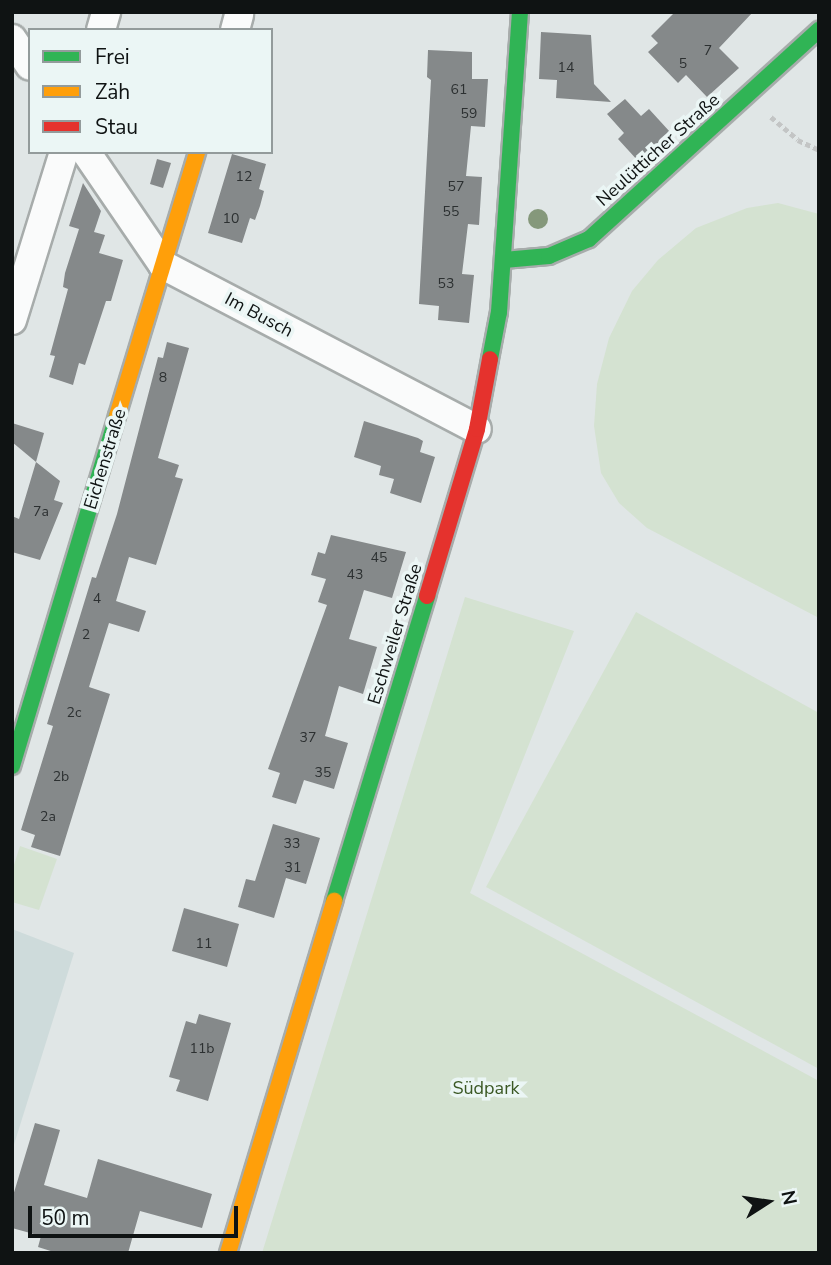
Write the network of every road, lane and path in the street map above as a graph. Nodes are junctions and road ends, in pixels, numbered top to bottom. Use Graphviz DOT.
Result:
graph roads {
  1 [pos="520,12"];
  2 [pos="819,30"];
  3 [pos="12,39"];
  4 [pos="28,63"];
  5 [pos="746,97"];
  6 [pos="819,150"];
  7 [pos="63,154"];
  8 [pos="87,154"];
  9 [pos="196,154"];
  10 [pos="504,260"];
  11 [pos="163,265"];
  12 [pos="12,320"];
  13 [pos="477,429"];
  14 [pos="12,766"];
  15 [pos="228,1253"];
  1 -- 10 [label="street, Eschweiler Straße"];
  2 -- 5 [label="street, Neulütticher Straße"];
  3 -- 4 [label="street"];
  5 -- 6 [label="path"];
  5 -- 10 [label="street, Neulütticher Straße"];
  7 -- 12 [label="street"];
  8 -- 11 [label="street, Im Busch"];
  9 -- 11 [label="street, Eichenstraße"];
  10 -- 13 [label="street, Eschweiler Straße"];
  11 -- 13 [label="street, Im Busch"];
  11 -- 14 [label="street, Eichenstraße"];
  13 -- 15 [label="street, Eschweiler Straße"];
}
